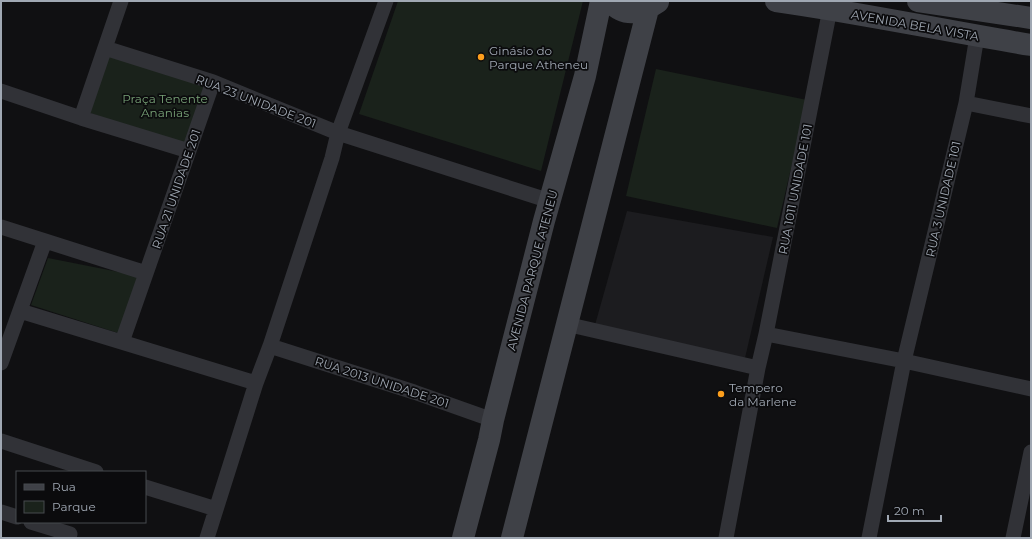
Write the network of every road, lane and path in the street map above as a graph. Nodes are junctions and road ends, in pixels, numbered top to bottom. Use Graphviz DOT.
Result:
graph roads {
  1 [pos="121,1"];
  2 [pos="386,1"];
  3 [pos="601,1"];
  4 [pos="609,1"];
  5 [pos="776,1"];
  6 [pos="918,1"];
  7 [pos="653,5"];
  8 [pos="830,9"];
  9 [pos="1031,18"];
  10 [pos="977,36"];
  11 [pos="1031,45"];
  12 [pos="105,48"];
  13 [pos="213,82"];
  14 [pos="1,91"];
  15 [pos="966,103"];
  16 [pos="1031,116"];
  17 [pos="82,118"];
  18 [pos="338,133"];
  19 [pos="189,151"];
  20 [pos="550,201"];
  21 [pos="1,227"];
  22 [pos="45,241"];
  23 [pos="146,273"];
  24 [pos="20,311"];
  25 [pos="566,324"];
  26 [pos="766,334"];
  27 [pos="122,342"];
  28 [pos="270,346"];
  29 [pos="904,361"];
  30 [pos="1,363"];
  31 [pos="758,368"];
  32 [pos="256,383"];
  33 [pos="1031,389"];
  34 [pos="493,420"];
  35 [pos="1,441"];
  36 [pos="1031,452"];
  37 [pos="91,471"];
  38 [pos="146,487"];
  39 [pos="216,509"];
  40 [pos="1,512"];
  41 [pos="16,517"];
  42 [pos="35,523"];
  43 [pos="71,531"];
  44 [pos="207,538"];
  45 [pos="463,538"];
  46 [pos="512,538"];
  47 [pos="726,538"];
  48 [pos="869,538"];
  49 [pos="1013,538"];
  1 -- 12 [label="street"];
  2 -- 18 [label="street"];
  3 -- 20 [label="street, AVENIDA PARQUE ATENEU"];
  4 -- 7 [label="street"];
  5 -- 8 [label="street, AVENIDA BELA VISTA"];
  6 -- 9 [label="street, AVENIDA BELA VISTA"];
  7 -- 25 [label="street"];
  8 -- 10 [label="street, AVENIDA BELA VISTA"];
  8 -- 26 [label="street, RUA 1011 UNIDADE 101"];
  10 -- 11 [label="street, AVENIDA BELA VISTA"];
  10 -- 15 [label="street, RUA 3 UNIDADE 101"];
  12 -- 13 [label="street, RUA 23 UNIDADE 201"];
  12 -- 17 [label="street"];
  13 -- 18 [label="street, RUA 23 UNIDADE 201"];
  13 -- 19 [label="street, RUA 21 UNIDADE 201"];
  14 -- 17 [label="street"];
  15 -- 16 [label="street"];
  15 -- 29 [label="street, RUA 3 UNIDADE 101"];
  17 -- 19 [label="street"];
  18 -- 20 [label="street"];
  18 -- 28 [label="street"];
  19 -- 23 [label="street, RUA 21 UNIDADE 201"];
  20 -- 34 [label="street, AVENIDA PARQUE ATENEU"];
  21 -- 22 [label="street"];
  22 -- 23 [label="street"];
  22 -- 24 [label="street"];
  23 -- 27 [label="street, RUA 21 UNIDADE 201"];
  24 -- 27 [label="street"];
  24 -- 30 [label="street"];
  25 -- 31 [label="street"];
  25 -- 46 [label="street"];
  26 -- 29 [label="street"];
  26 -- 31 [label="street, RUA 1011 UNIDADE 101"];
  27 -- 32 [label="street"];
  28 -- 32 [label="street"];
  28 -- 34 [label="street, RUA 2013 UNIDADE 201"];
  29 -- 33 [label="street"];
  29 -- 48 [label="street, RUA 3 UNIDADE 101"];
  31 -- 47 [label="street, RUA 1011 UNIDADE 101"];
  32 -- 39 [label="street"];
  34 -- 45 [label="street, AVENIDA PARQUE ATENEU"];
  35 -- 37 [label="street"];
  36 -- 49 [label="street"];
  38 -- 39 [label="street"];
  39 -- 44 [label="street"];
  40 -- 41 [label="street"];
  42 -- 43 [label="street"];
}
